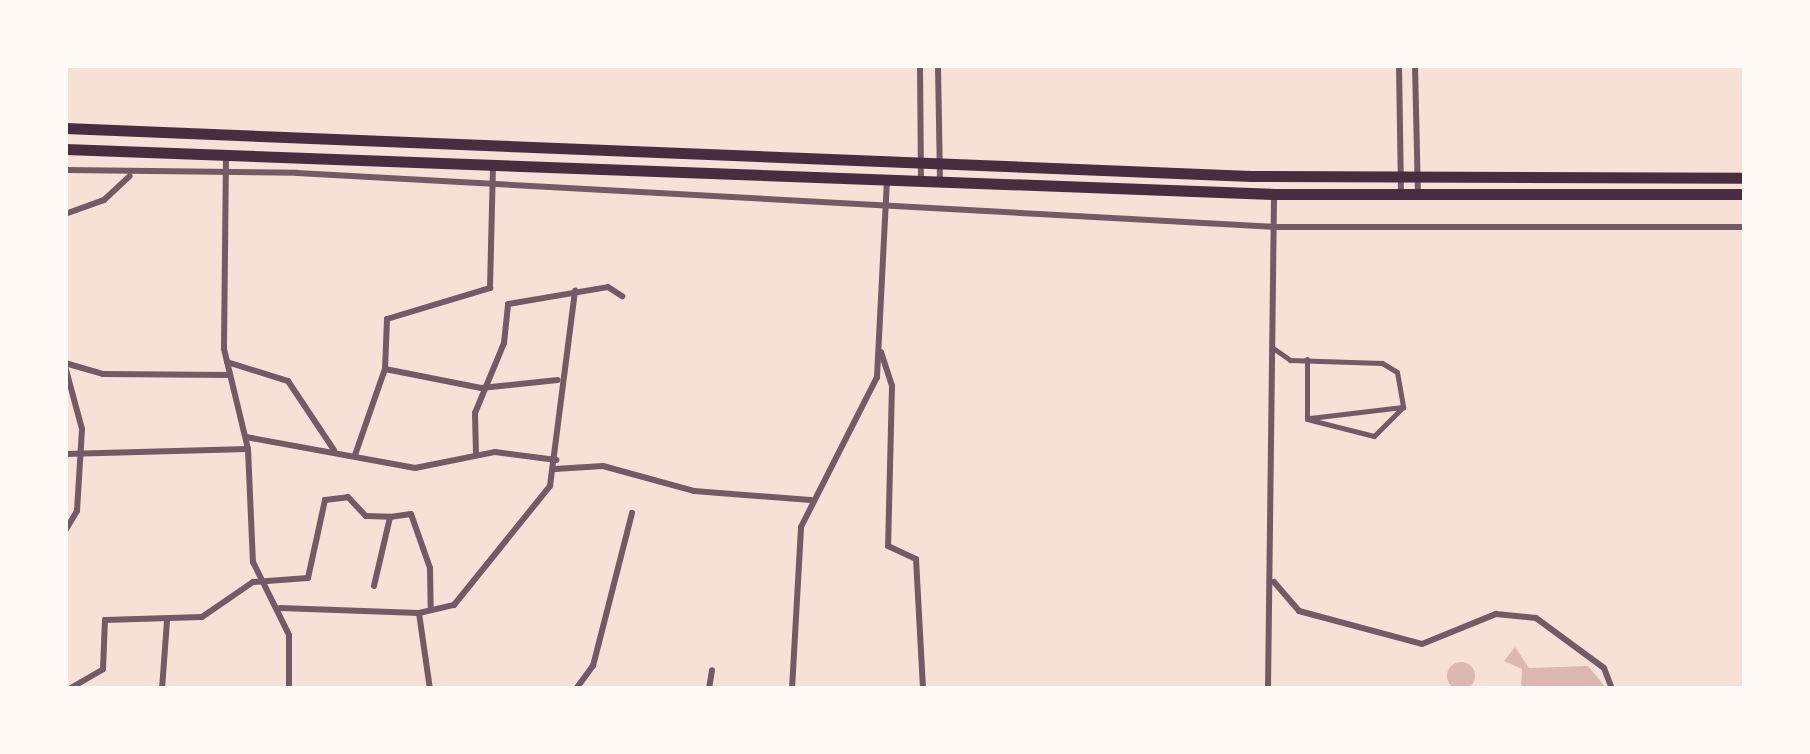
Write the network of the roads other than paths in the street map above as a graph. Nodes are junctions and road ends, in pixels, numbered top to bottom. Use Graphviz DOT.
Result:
graph roads {
  1 [pos="920,65"];
  2 [pos="938,65"];
  3 [pos="1400,65"];
  4 [pos="1415,65"];
  5 [pos="65,128"];
  6 [pos="65,149"];
  7 [pos="226,154"];
  8 [pos="921,162"];
  9 [pos="940,163"];
  10 [pos="494,165"];
  11 [pos="65,170"];
  12 [pos="131,175"];
  13 [pos="227,175"];
  14 [pos="888,177"];
  15 [pos="922,178"];
  16 [pos="1401,178"];
  17 [pos="1418,178"];
  18 [pos="1745,178"];
  19 [pos="940,180"];
  20 [pos="494,186"];
  21 [pos="1274,194"];
  22 [pos="1745,194"];
  23 [pos="1401,195"];
  24 [pos="1418,195"];
  25 [pos="886,204"];
  26 [pos="65,214"];
  27 [pos="1274,226"];
  28 [pos="1745,227"];
  29 [pos="575,291"];
  30 [pos="622,296"];
  31 [pos="1273,348"];
  32 [pos="881,352"];
  33 [pos="1307,359"];
  34 [pos="226,361"];
  35 [pos="65,364"];
  36 [pos="385,369"];
  37 [pos="230,375"];
  38 [pos="558,380"];
  39 [pos="481,388"];
  40 [pos="1402,407"];
  41 [pos="1307,419"];
  42 [pos="246,437"];
  43 [pos="248,449"];
  44 [pos="334,450"];
  45 [pos="65,454"];
  46 [pos="476,454"];
  47 [pos="78,455"];
  48 [pos="355,456"];
  49 [pos="556,464"];
  50 [pos="811,500"];
  51 [pos="632,513"];
  52 [pos="390,517"];
  53 [pos="65,531"];
  54 [pos="1272,580"];
  55 [pos="260,581"];
  56 [pos="374,586"];
  57 [pos="280,608"];
  58 [pos="431,608"];
  59 [pos="419,613"];
  60 [pos="166,620"];
  61 [pos="712,670"];
  62 [pos="70,689"];
  63 [pos="162,689"];
  64 [pos="289,689"];
  65 [pos="430,689"];
  66 [pos="576,689"];
  67 [pos="709,689"];
  68 [pos="792,689"];
  69 [pos="924,689"];
  70 [pos="1268,689"];
  71 [pos="1612,689"];
  1 -- 8 [label="street"];
  2 -- 9 [label="street"];
  3 -- 16 [label="street"];
  4 -- 17 [label="street"];
  5 -- 8 [label="main road"];
  6 -- 7 [label="main road"];
  7 -- 10 [label="main road"];
  7 -- 13 [label="street"];
  8 -- 9 [label="main road"];
  8 -- 15 [label="street"];
  9 -- 16 [label="main road"];
  9 -- 19 [label="street"];
  10 -- 14 [label="main road"];
  10 -- 20 [label="street"];
  11 -- 12 [label="street"];
  12 -- 13 [label="street"];
  12 -- 26 [label="street"];
  13 -- 20 [label="street"];
  13 -- 34 [label="street"];
  14 -- 15 [label="main road"];
  14 -- 25 [label="street"];
  15 -- 19 [label="main road"];
  16 -- 17 [label="main road"];
  16 -- 23 [label="street"];
  17 -- 18 [label="main road"];
  17 -- 24 [label="street"];
  19 -- 21 [label="main road"];
  20 -- 25 [label="street"];
  20 -- 36 [label="street"];
  21 -- 23 [label="main road"];
  21 -- 27 [label="street"];
  22 -- 24 [label="main road"];
  23 -- 24 [label="main road"];
  25 -- 27 [label="street"];
  25 -- 32 [label="street"];
  27 -- 28 [label="street"];
  27 -- 31 [label="street"];
  29 -- 30 [label="street"];
  29 -- 38 [label="street"];
  29 -- 39 [label="street"];
  31 -- 33 [label="street"];
  31 -- 54 [label="street"];
  32 -- 50 [label="street"];
  32 -- 69 [label="street"];
  33 -- 40 [label="street"];
  33 -- 41 [label="street"];
  34 -- 37 [label="street"];
  34 -- 44 [label="street"];
  35 -- 37 [label="street"];
  35 -- 47 [label="street"];
  36 -- 39 [label="street"];
  36 -- 48 [label="street"];
  37 -- 42 [label="street"];
  38 -- 39 [label="street"];
  38 -- 49 [label="street"];
  39 -- 46 [label="street"];
  40 -- 41 [label="street"];
  40 -- 41 [label="street"];
  42 -- 43 [label="street"];
  42 -- 44 [label="street"];
  43 -- 47 [label="street"];
  43 -- 55 [label="street"];
  44 -- 48 [label="street"];
  45 -- 47 [label="street"];
  46 -- 48 [label="street"];
  46 -- 49 [label="street"];
  47 -- 53 [label="street"];
  49 -- 50 [label="street"];
  49 -- 58 [label="street"];
  50 -- 68 [label="street"];
  51 -- 66 [label="street"];
  52 -- 55 [label="street"];
  52 -- 56 [label="street"];
  52 -- 58 [label="street"];
  54 -- 70 [label="street"];
  54 -- 71 [label="street"];
  55 -- 57 [label="street"];
  55 -- 60 [label="street"];
  57 -- 59 [label="street"];
  57 -- 64 [label="street"];
  58 -- 59 [label="street"];
  59 -- 65 [label="street"];
  60 -- 62 [label="street"];
  60 -- 63 [label="street"];
  61 -- 67 [label="street"];
}
